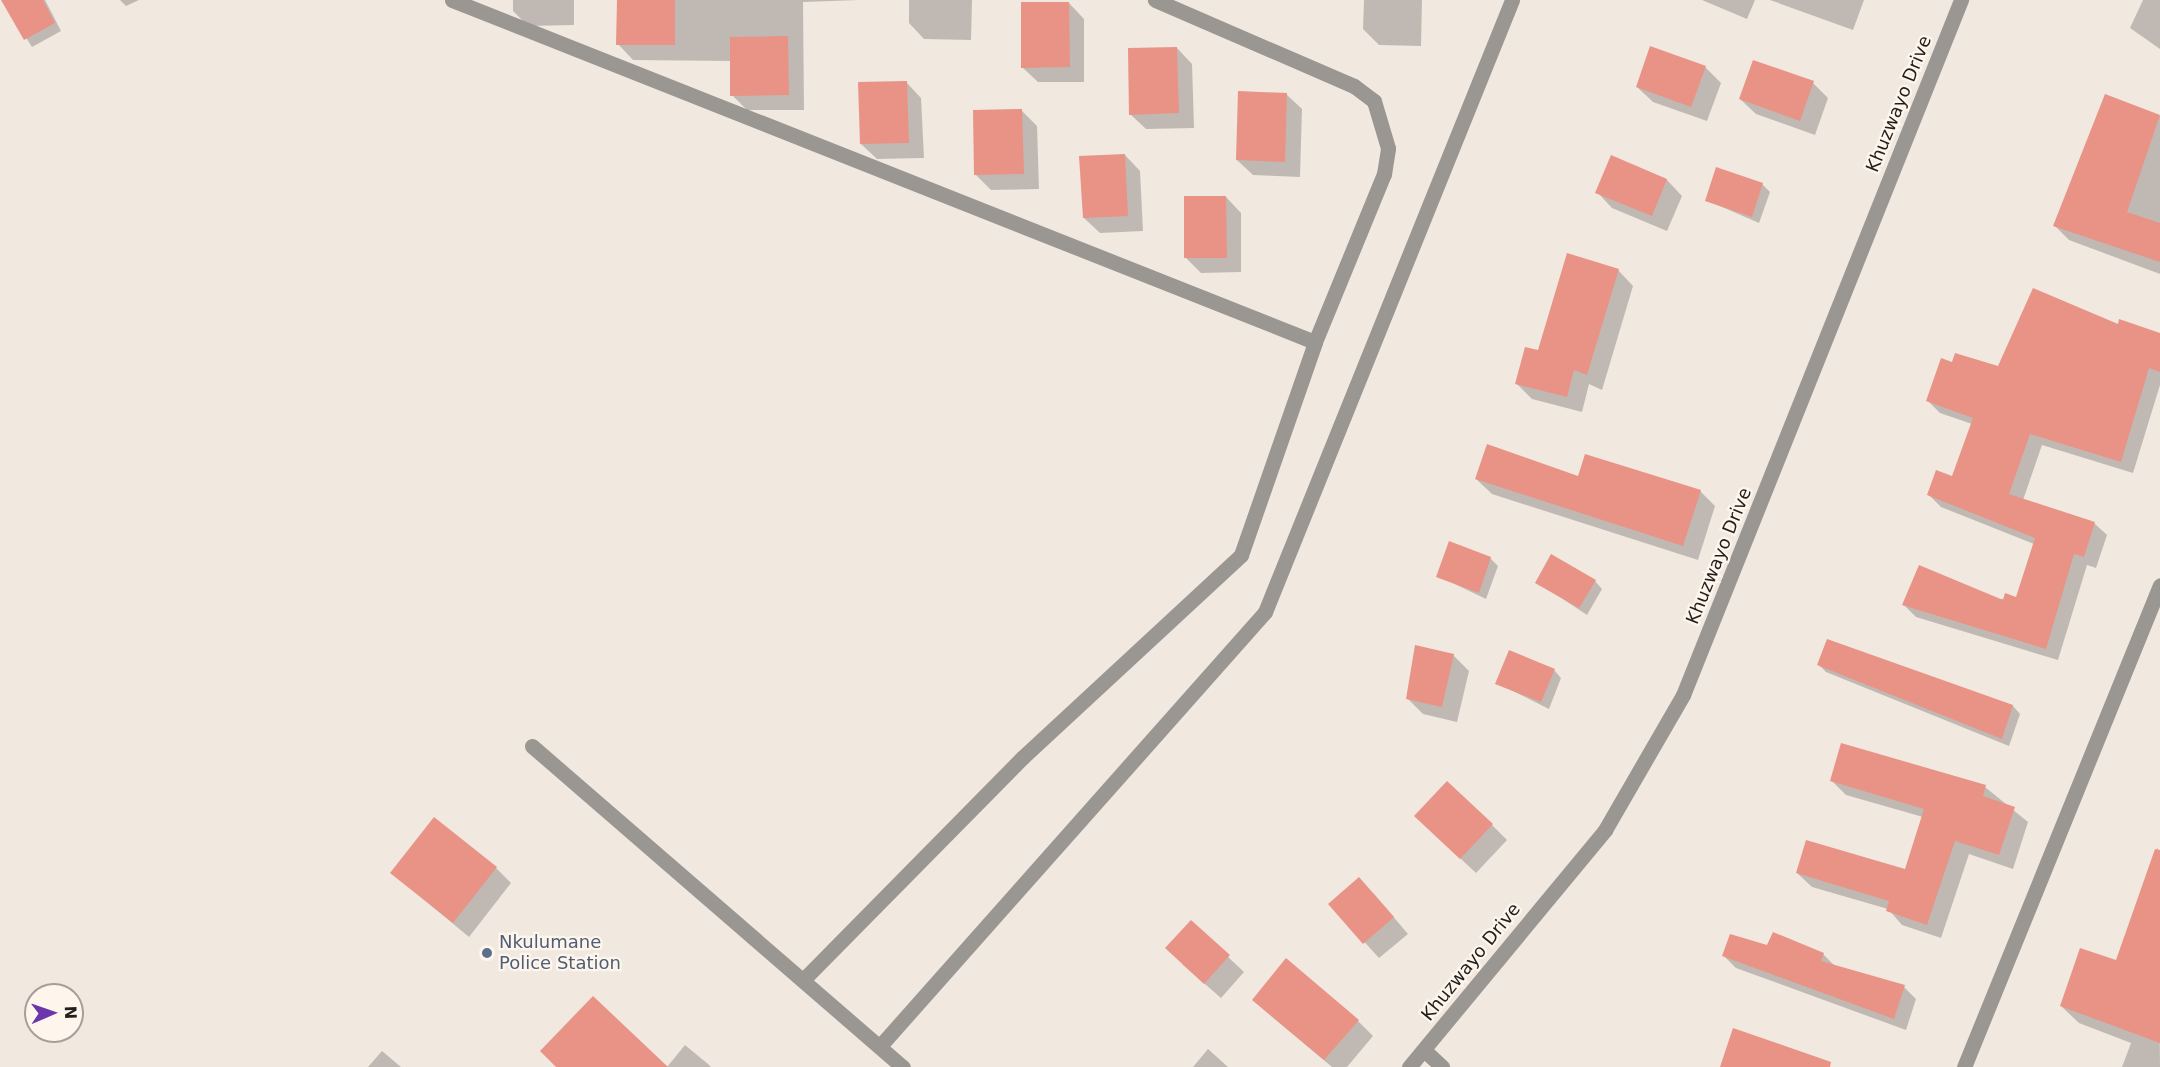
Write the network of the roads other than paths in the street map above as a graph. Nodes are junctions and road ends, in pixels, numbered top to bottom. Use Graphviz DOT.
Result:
graph roads {
  1 [pos="452,0"];
  2 [pos="1155,0"];
  3 [pos="1512,0"];
  4 [pos="1961,0"];
  5 [pos="1315,342"];
  6 [pos="2160,585"];
  7 [pos="532,746"];
  8 [pos="803,980"];
  9 [pos="880,1046"];
  10 [pos="1424,1050"];
  11 [pos="903,1067"];
  12 [pos="1409,1067"];
  13 [pos="1442,1067"];
  14 [pos="1964,1067"];
  1 -- 5 [label="street"];
  2 -- 5 [label="street"];
  3 -- 9 [label="street"];
  4 -- 10 [label="street, Khuzwayo Drive"];
  5 -- 8 [label="street"];
  6 -- 14 [label="street"];
  7 -- 8 [label="street"];
  8 -- 9 [label="street"];
  9 -- 11 [label="street"];
  10 -- 12 [label="street, Khuzwayo Drive"];
  10 -- 13 [label="street"];
}
